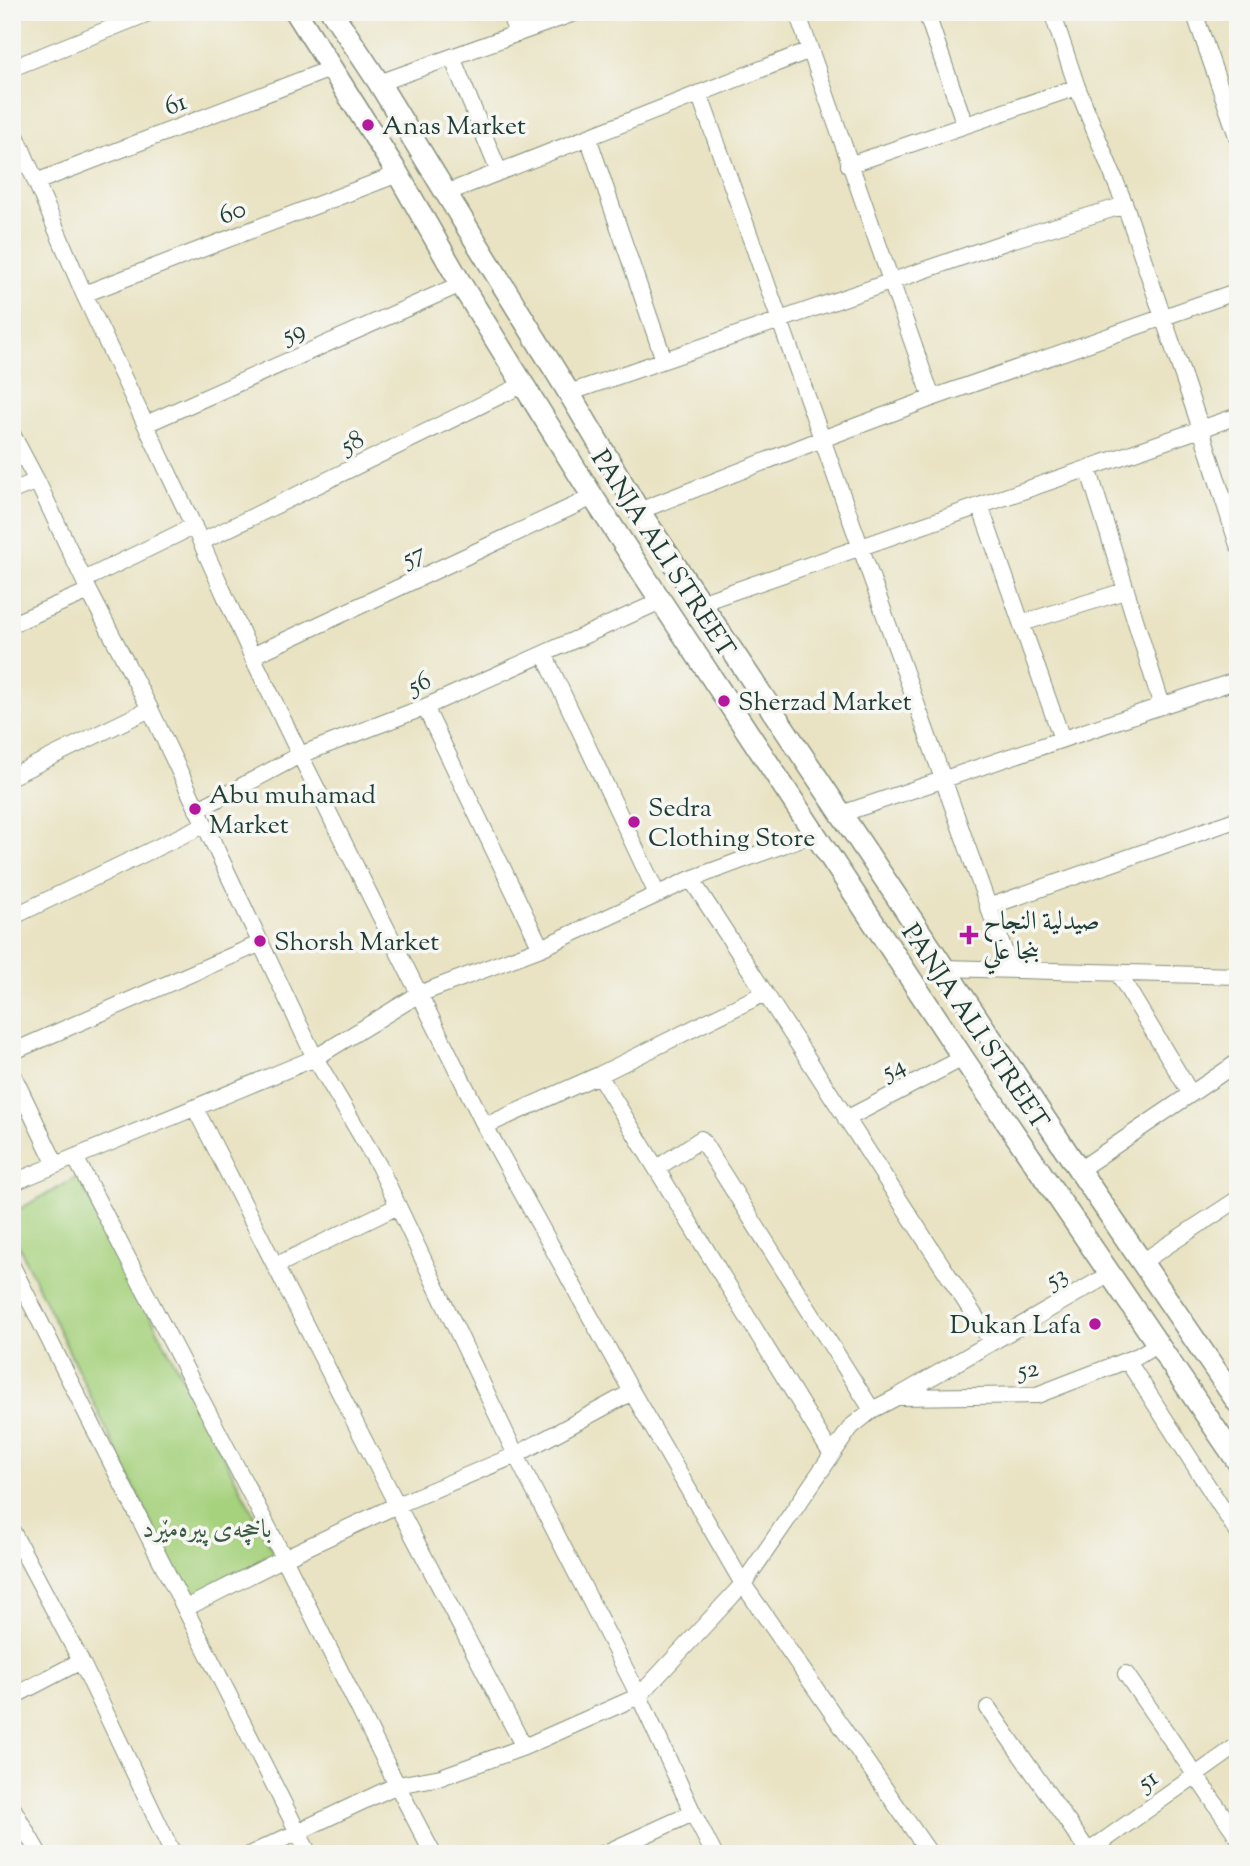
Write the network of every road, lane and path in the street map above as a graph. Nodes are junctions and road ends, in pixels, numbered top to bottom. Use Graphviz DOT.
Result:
graph roads {
  1 [pos="151,12"];
  2 [pos="296,12"];
  3 [pos="332,12"];
  4 [pos="509,12"];
  5 [pos="578,12"];
  6 [pos="797,12"];
  7 [pos="926,12"];
  8 [pos="1052,12"];
  9 [pos="1194,12"];
  10 [pos="517,34"];
  11 [pos="810,50"];
  12 [pos="452,57"];
  13 [pos="12,68"];
  14 [pos="330,69"];
  15 [pos="379,83"];
  16 [pos="1077,87"];
  17 [pos="699,93"];
  18 [pos="965,125"];
  19 [pos="12,127"];
  20 [pos="588,137"];
  21 [pos="1238,139"];
  22 [pos="849,165"];
  23 [pos="499,172"];
  24 [pos="398,174"];
  25 [pos="36,182"];
  26 [pos="446,193"];
  27 [pos="1125,205"];
  28 [pos="890,282"];
  29 [pos="461,284"];
  30 [pos="1238,291"];
  31 [pos="84,293"];
  32 [pos="1163,317"];
  33 [pos="780,320"];
  34 [pos="664,360"];
  35 [pos="524,384"];
  36 [pos="569,393"];
  37 [pos="932,398"];
  38 [pos="1238,416"];
  39 [pos="146,424"];
  40 [pos="1201,429"];
  41 [pos="12,434"];
  42 [pos="821,439"];
  43 [pos="1088,468"];
  44 [pos="37,481"];
  45 [pos="12,491"];
  46 [pos="593,497"];
  47 [pos="980,506"];
  48 [pos="639,510"];
  49 [pos="194,526"];
  50 [pos="201,542"];
  51 [pos="1238,545"];
  52 [pos="861,547"];
  53 [pos="87,585"];
  54 [pos="1125,591"];
  55 [pos="661,601"];
  56 [pos="700,603"];
  57 [pos="1021,623"];
  58 [pos="12,624"];
  59 [pos="544,654"];
  60 [pos="253,656"];
  61 [pos="1238,680"];
  62 [pos="1162,706"];
  63 [pos="425,707"];
  64 [pos="149,709"];
  65 [pos="1062,739"];
  66 [pos="800,752"];
  67 [pos="300,755"];
  68 [pos="773,771"];
  69 [pos="12,776"];
  70 [pos="943,780"];
  71 [pos="841,814"];
  72 [pos="201,817"];
  73 [pos="1238,819"];
  74 [pos="815,833"];
  75 [pos="691,879"];
  76 [pos="657,894"];
  77 [pos="988,907"];
  78 [pos="12,917"];
  79 [pos="261,943"];
  80 [pos="541,948"];
  81 [pos="944,968"];
  82 [pos="1011,970"];
  83 [pos="1118,973"];
  84 [pos="1238,976"];
  85 [pos="765,993"];
  86 [pos="419,994"];
  87 [pos="12,1052"];
  88 [pos="315,1058"];
  89 [pos="963,1058"];
  90 [pos="1238,1062"];
  91 [pos="12,1073"];
  92 [pos="599,1075"];
  93 [pos="1191,1094"];
  94 [pos="195,1108"];
  95 [pos="846,1119"];
  96 [pos="485,1126"];
  97 [pos="75,1157"];
  98 [pos="56,1165"];
  99 [pos="657,1168"];
  100 [pos="1079,1170"];
  101 [pos="12,1183"];
  102 [pos="1238,1199"];
  103 [pos="398,1206"];
  104 [pos="1142,1262"];
  105 [pos="12,1266"];
  106 [pos="275,1266"];
  107 [pos="1110,1273"];
  108 [pos="990,1342"];
  109 [pos="1158,1344"];
  110 [pos="1128,1360"];
  111 [pos="632,1392"];
  112 [pos="897,1397"];
  113 [pos="1238,1403"];
  114 [pos="872,1410"];
  115 [pos="516,1455"];
  116 [pos="832,1455"];
  117 [pos="1238,1462"];
  118 [pos="397,1505"];
  119 [pos="12,1531"];
  120 [pos="1238,1533"];
  121 [pos="19,1558"];
  122 [pos="284,1558"];
  123 [pos="743,1584"];
  124 [pos="186,1608"];
  125 [pos="81,1661"];
  126 [pos="1126,1674"];
  127 [pos="639,1696"];
  128 [pos="12,1697"];
  129 [pos="988,1708"];
  130 [pos="1238,1745"];
  131 [pos="524,1747"];
  132 [pos="1196,1775"];
  133 [pos="397,1785"];
  134 [pos="693,1812"];
  135 [pos="15,1818"];
  136 [pos="297,1832"];
  137 [pos="1238,1837"];
  138 [pos="1091,1852"];
  139 [pos="39,1854"];
  140 [pos="173,1854"];
  141 [pos="251,1854"];
  142 [pos="309,1854"];
  143 [pos="433,1854"];
  144 [pos="603,1854"];
  145 [pos="714,1854"];
  146 [pos="930,1854"];
  1 -- 13 [label="street"];
  2 -- 14 [label="main road, PANJA ALI STREET"];
  3 -- 15 [label="main road, PANJA ALI STREET"];
  4 -- 10 [label="street"];
  5 -- 10 [label="street"];
  6 -- 11 [label="street"];
  7 -- 18 [label="street"];
  8 -- 16 [label="street"];
  9 -- 21 [label="street"];
  10 -- 12 [label="street"];
  11 -- 17 [label="street"];
  11 -- 22 [label="street"];
  12 -- 15 [label="street"];
  12 -- 23 [label="street"];
  14 -- 24 [label="main road, PANJA ALI STREET"];
  14 -- 25 [label="street, 61"];
  15 -- 26 [label="main road, PANJA ALI STREET"];
  16 -- 18 [label="street"];
  16 -- 27 [label="street"];
  17 -- 20 [label="street"];
  17 -- 33 [label="street"];
  18 -- 22 [label="street"];
  19 -- 25 [label="street"];
  20 -- 23 [label="street"];
  20 -- 34 [label="street"];
  22 -- 28 [label="street"];
  23 -- 26 [label="street"];
  24 -- 29 [label="main road, PANJA ALI STREET"];
  24 -- 31 [label="street, 60"];
  25 -- 31 [label="street"];
  26 -- 36 [label="main road, PANJA ALI STREET"];
  27 -- 28 [label="street"];
  27 -- 32 [label="street"];
  28 -- 33 [label="street"];
  28 -- 37 [label="street"];
  29 -- 35 [label="main road, PANJA ALI STREET"];
  29 -- 39 [label="street, 59"];
  30 -- 32 [label="street"];
  31 -- 39 [label="street"];
  32 -- 37 [label="street"];
  32 -- 40 [label="street"];
  33 -- 34 [label="street"];
  33 -- 42 [label="street"];
  34 -- 36 [label="street"];
  35 -- 46 [label="main road, PANJA ALI STREET"];
  35 -- 50 [label="street, 58"];
  36 -- 48 [label="main road, PANJA ALI STREET"];
  37 -- 42 [label="street"];
  38 -- 40 [label="street"];
  39 -- 49 [label="street"];
  40 -- 43 [label="street"];
  40 -- 51 [label="street"];
  41 -- 44 [label="street"];
  42 -- 48 [label="street"];
  42 -- 52 [label="street"];
  43 -- 47 [label="street"];
  43 -- 54 [label="street"];
  44 -- 45 [label="street"];
  44 -- 53 [label="street"];
  46 -- 55 [label="main road, PANJA ALI STREET"];
  46 -- 60 [label="street, 57"];
  47 -- 52 [label="street"];
  47 -- 57 [label="street"];
  48 -- 56 [label="main road, PANJA ALI STREET"];
  49 -- 50 [label="street"];
  49 -- 53 [label="street"];
  50 -- 60 [label="street"];
  52 -- 56 [label="street"];
  52 -- 70 [label="street"];
  53 -- 58 [label="street"];
  53 -- 64 [label="street"];
  54 -- 57 [label="street"];
  54 -- 62 [label="street"];
  55 -- 59 [label="street, 56"];
  55 -- 68 [label="main road, PANJA ALI STREET"];
  56 -- 66 [label="main road, PANJA ALI STREET"];
  57 -- 65 [label="street"];
  59 -- 63 [label="street, 56"];
  59 -- 76 [label="street"];
  60 -- 67 [label="street"];
  61 -- 62 [label="street"];
  62 -- 65 [label="street"];
  63 -- 67 [label="street, 56"];
  63 -- 80 [label="street"];
  64 -- 69 [label="street"];
  64 -- 72 [label="street"];
  65 -- 70 [label="street"];
  66 -- 68 [label="main road"];
  66 -- 71 [label="main road, PANJA ALI STREET"];
  67 -- 72 [label="street, 56"];
  67 -- 86 [label="street"];
  68 -- 74 [label="main road, PANJA ALI STREET"];
  70 -- 71 [label="street"];
  70 -- 77 [label="street"];
  71 -- 81 [label="main road, PANJA ALI STREET"];
  72 -- 78 [label="street, 56"];
  72 -- 79 [label="street"];
  73 -- 77 [label="street"];
  74 -- 75 [label="street"];
  74 -- 89 [label="main road, PANJA ALI STREET"];
  75 -- 76 [label="street"];
  75 -- 85 [label="street"];
  76 -- 80 [label="street"];
  77 -- 82 [label="street"];
  79 -- 87 [label="street"];
  79 -- 88 [label="street"];
  80 -- 86 [label="street"];
  81 -- 82 [label="street"];
  81 -- 100 [label="main road, PANJA ALI STREET"];
  82 -- 83 [label="street"];
  83 -- 84 [label="street"];
  83 -- 93 [label="street"];
  85 -- 92 [label="street"];
  85 -- 95 [label="street"];
  86 -- 88 [label="street"];
  86 -- 96 [label="street"];
  88 -- 94 [label="street"];
  88 -- 103 [label="street"];
  89 -- 95 [label="street, 54"];
  89 -- 107 [label="main road, PANJA ALI STREET"];
  90 -- 93 [label="street"];
  91 -- 98 [label="street"];
  92 -- 96 [label="street"];
  92 -- 99 [label="street"];
  93 -- 100 [label="street"];
  94 -- 97 [label="street"];
  94 -- 106 [label="street"];
  95 -- 108 [label="street"];
  96 -- 111 [label="street"];
  97 -- 98 [label="street"];
  97 -- 122 [label="street"];
  98 -- 101 [label="street"];
  99 -- 114 [label="street"];
  99 -- 116 [label="street"];
  100 -- 104 [label="main road, PANJA ALI STREET"];
  102 -- 104 [label="street"];
  103 -- 106 [label="street"];
  103 -- 115 [label="street"];
  104 -- 113 [label="main road, PANJA ALI STREET"];
  105 -- 124 [label="street"];
  106 -- 118 [label="street"];
  107 -- 108 [label="street, 53"];
  107 -- 109 [label="main road, PANJA ALI STREET"];
  108 -- 112 [label="street, 53"];
  109 -- 110 [label="street, 52"];
  109 -- 117 [label="main road, PANJA ALI STREET"];
  110 -- 112 [label="street, 52"];
  110 -- 120 [label="street"];
  111 -- 115 [label="street"];
  111 -- 123 [label="street"];
  112 -- 114 [label="street, 53"];
  114 -- 116 [label="street, 53"];
  115 -- 118 [label="street"];
  115 -- 127 [label="street"];
  116 -- 123 [label="street, 53"];
  118 -- 122 [label="street"];
  118 -- 131 [label="street"];
  119 -- 121 [label="street"];
  121 -- 125 [label="street"];
  122 -- 124 [label="street"];
  122 -- 133 [label="street"];
  123 -- 127 [label="street, 53"];
  123 -- 146 [label="street"];
  124 -- 136 [label="street"];
  125 -- 128 [label="street"];
  125 -- 140 [label="street"];
  126 -- 132 [label="street"];
  127 -- 131 [label="street"];
  127 -- 134 [label="street"];
  129 -- 138 [label="street"];
  130 -- 132 [label="street, 51"];
  131 -- 133 [label="street"];
  132 -- 137 [label="street"];
  132 -- 138 [label="street, 51"];
  133 -- 136 [label="street"];
  133 -- 143 [label="street"];
  134 -- 144 [label="street"];
  134 -- 145 [label="street"];
  135 -- 139 [label="street"];
  136 -- 141 [label="street"];
  136 -- 142 [label="street"];
}
